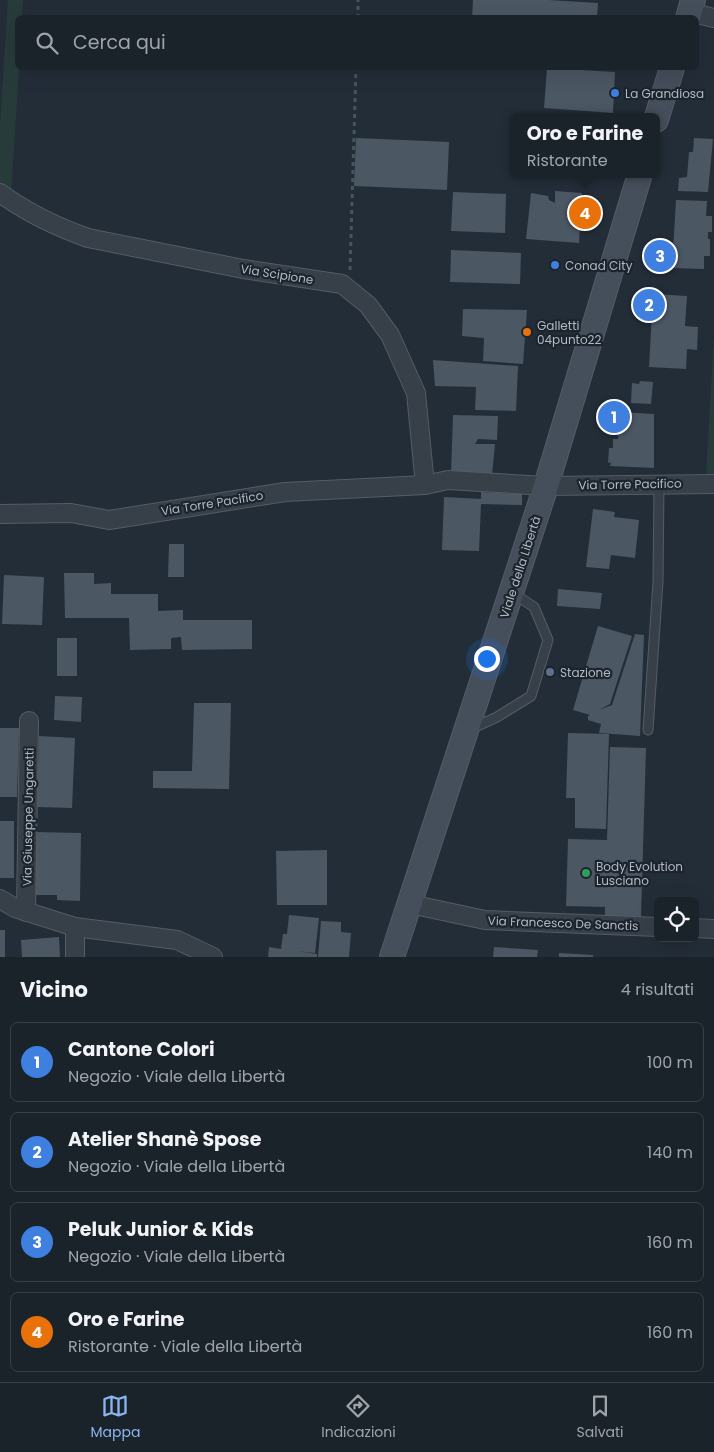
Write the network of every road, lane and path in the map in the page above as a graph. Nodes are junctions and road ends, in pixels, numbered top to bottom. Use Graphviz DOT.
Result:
graph roads {
  1 [pos="358,0"];
  2 [pos="690,10"];
  3 [pos="358,15"];
  4 [pos="714,18"];
  5 [pos="356,70"];
  6 [pos="671,70"];
  7 [pos="658,113"];
  8 [pos="639,178"];
  9 [pos="0,193"];
  10 [pos="355,292"];
  11 [pos="660,483"];
  12 [pos="714,484"];
  13 [pos="425,485"];
  14 [pos="546,486"];
  15 [pos="0,514"];
  16 [pos="511,592"];
  17 [pos="29,721"];
  18 [pos="648,730"];
  19 [pos="467,731"];
  20 [pos="0,900"];
  21 [pos="410,904"];
  22 [pos="26,912"];
  23 [pos="75,927"];
  24 [pos="654,927"];
  25 [pos="699,928"];
  26 [pos="714,929"];
  27 [pos="75,957"];
  28 [pos="212,957"];
  29 [pos="392,957"];
  1 -- 3 [label="path"];
  2 -- 4 [label="street"];
  5 -- 10 [label="path"];
  6 -- 7 [label="main road"];
  8 -- 14 [label="main road, Viale della Libertà"];
  9 -- 10 [label="street, Via Scipione"];
  10 -- 13 [label="street, Via Scipione"];
  11 -- 12 [label="street, Via Torre Pacifico"];
  11 -- 14 [label="street, Via Torre Pacifico"];
  11 -- 18 [label="lane"];
  13 -- 14 [label="street, Via Torre Pacifico"];
  13 -- 15 [label="street, Via Torre Pacifico"];
  14 -- 16 [label="main road, Viale della Libertà"];
  16 -- 19 [label="main road, Viale della Libertà"];
  16 -- 19 [label="lane"];
  17 -- 22 [label="street, Via Giuseppe Ungaretti"];
  19 -- 21 [label="main road, Viale della Libertà"];
  20 -- 22 [label="street"];
  21 -- 24 [label="street, Via Francesco De Sanctis"];
  21 -- 29 [label="main road, Viale della Libertà"];
  22 -- 23 [label="street"];
  23 -- 27 [label="street"];
  23 -- 28 [label="street"];
  25 -- 26 [label="street"];
}
